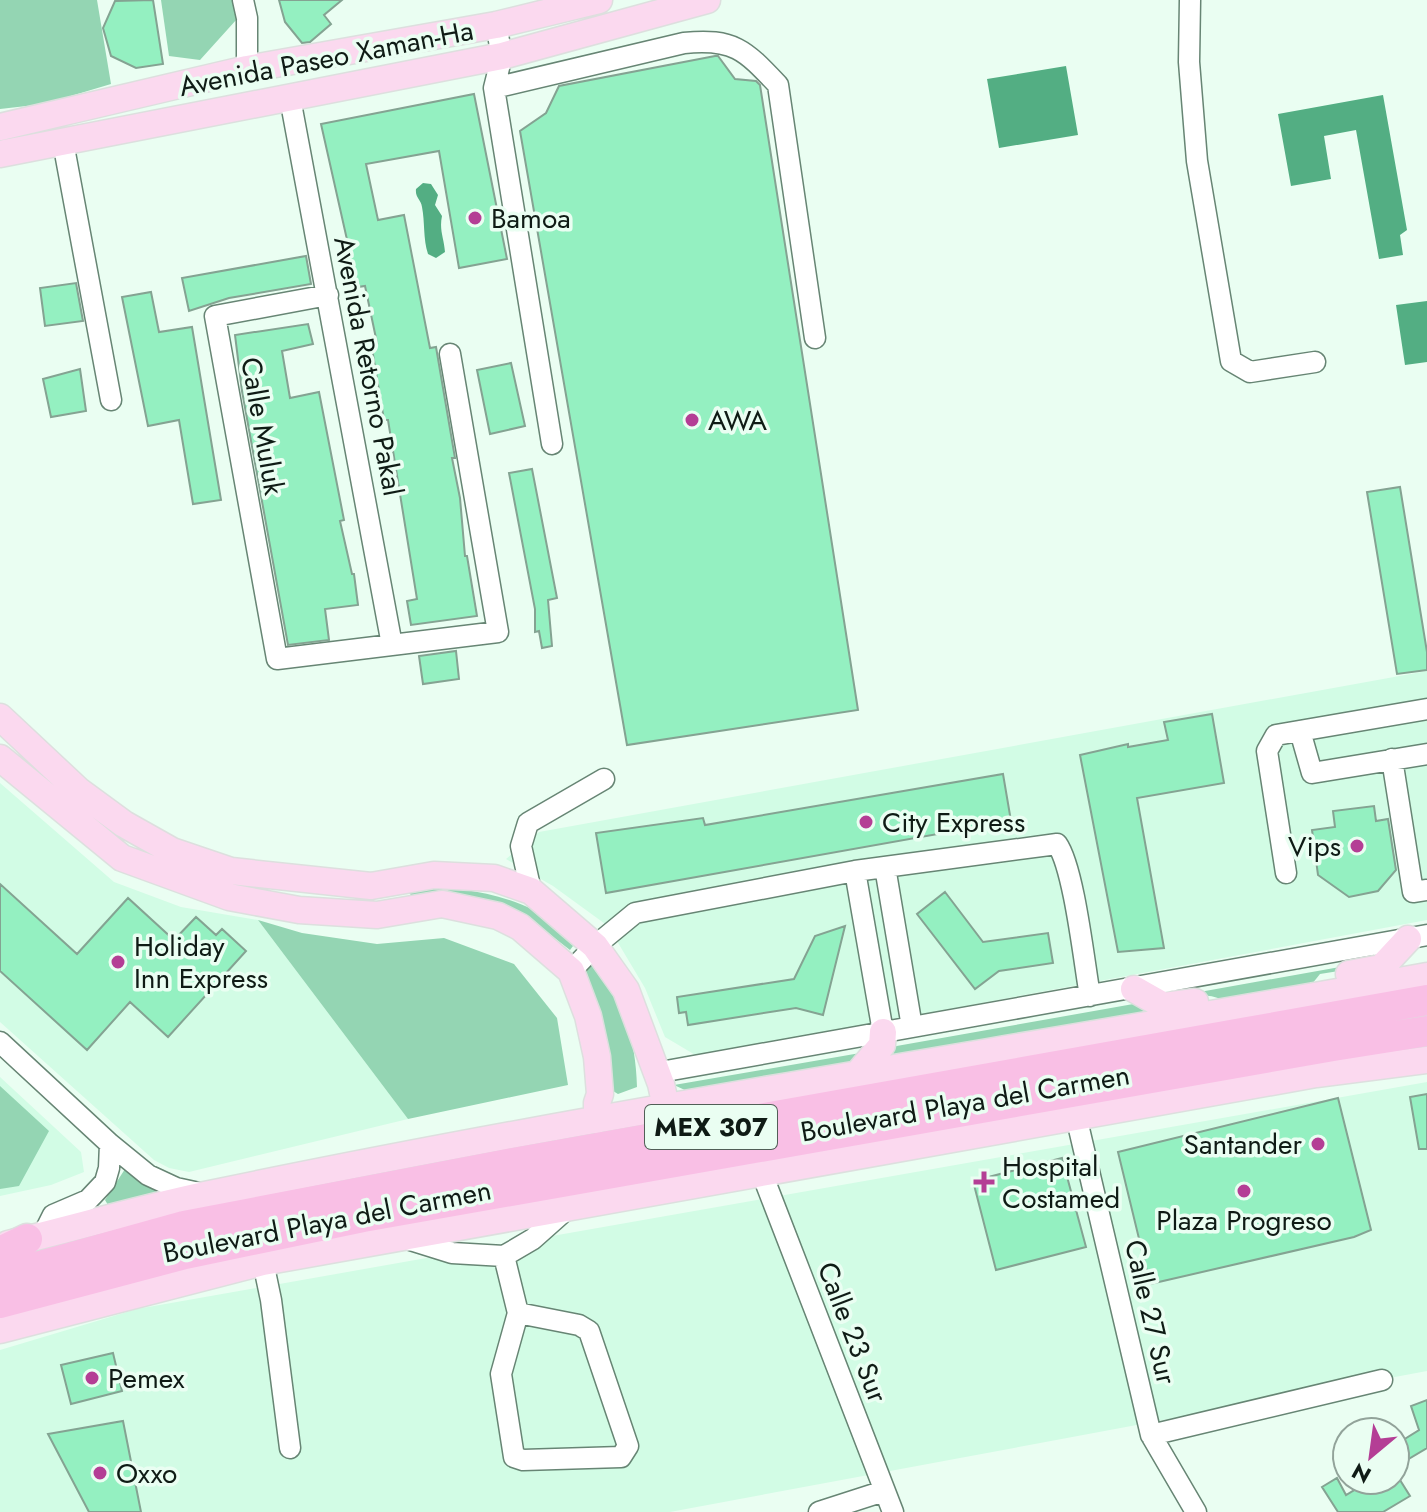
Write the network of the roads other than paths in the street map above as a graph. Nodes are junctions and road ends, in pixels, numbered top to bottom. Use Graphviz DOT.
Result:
graph roads {
  1 [pos="243,0"];
  2 [pos="599,0"];
  3 [pos="707,0"];
  4 [pos="1190,0"];
  5 [pos="673,9"];
  6 [pos="496,25"];
  7 [pos="684,43"];
  8 [pos="502,56"];
  9 [pos="247,69"];
  10 [pos="494,88"];
  11 [pos="290,98"];
  12 [pos="0,127"];
  13 [pos="63,142"];
  14 [pos="0,154"];
  15 [pos="328,295"];
  16 [pos="815,338"];
  17 [pos="450,354"];
  18 [pos="1315,362"];
  19 [pos="111,400"];
  20 [pos="552,444"];
  21 [pos="392,645"];
  22 [pos="1427,709"];
  23 [pos="0,717"];
  24 [pos="1300,731"];
  25 [pos="1427,754"];
  26 [pos="0,758"];
  27 [pos="1392,759"];
  28 [pos="604,779"];
  29 [pos="885,867"];
  30 [pos="855,871"];
  31 [pos="1286,873"];
  32 [pos="315,880"];
  33 [pos="1427,890"];
  34 [pos="531,891"];
  35 [pos="299,910"];
  36 [pos="1418,937"];
  37 [pos="595,946"];
  38 [pos="571,971"];
  39 [pos="1427,976"];
  40 [pos="1134,989"];
  41 [pos="1090,996"];
  42 [pos="1305,998"];
  43 [pos="1427,1000"];
  44 [pos="1225,1011"];
  45 [pos="912,1027"];
  46 [pos="1427,1031"];
  47 [pos="883,1032"];
  48 [pos="0,1042"];
  49 [pos="1427,1060"];
  50 [pos="856,1076"];
  51 [pos="663,1095"];
  52 [pos="1076,1116"];
  53 [pos="597,1120"];
  54 [pos="110,1144"];
  55 [pos="761,1171"];
  56 [pos="207,1195"];
  57 [pos="569,1207"];
  58 [pos="400,1237"];
  59 [pos="17,1243"];
  60 [pos="504,1256"];
  61 [pos="263,1262"];
  62 [pos="0,1277"];
  63 [pos="0,1303"];
  64 [pos="518,1313"];
  65 [pos="0,1330"];
  66 [pos="1382,1380"];
  67 [pos="1151,1435"];
  68 [pos="290,1448"];
  69 [pos="884,1491"];
  70 [pos="819,1512"];
  71 [pos="893,1512"];
  72 [pos="1196,1512"];
  1 -- 9 [label="street"];
  2 -- 6 [label="main road, Avenida Paseo Xaman-Ha"];
  3 -- 5 [label="main road, Avenida Paseo Xaman-Ha"];
  4 -- 18 [label="street"];
  5 -- 7 [label="street"];
  5 -- 8 [label="main road, Avenida Paseo Xaman-Ha"];
  6 -- 8 [label="street"];
  6 -- 9 [label="main road, Avenida Paseo Xaman-Ha"];
  7 -- 10 [label="street"];
  7 -- 16 [label="street"];
  8 -- 10 [label="street"];
  8 -- 11 [label="main road, Avenida Paseo Xaman-Ha"];
  9 -- 12 [label="main road, Avenida Paseo Xaman-Ha"];
  10 -- 20 [label="street"];
  11 -- 13 [label="main road, Avenida Paseo Xaman-Ha"];
  11 -- 15 [label="street, Avenida Retorno Pakal"];
  13 -- 14 [label="main road, Avenida Paseo Xaman-Ha"];
  13 -- 19 [label="street"];
  15 -- 21 [label="street, Avenida Retorno Pakal"];
  15 -- 21 [label="street, Calle Muluk"];
  17 -- 21 [label="street"];
  22 -- 24 [label="street"];
  23 -- 32 [label="main road"];
  24 -- 27 [label="street"];
  24 -- 31 [label="street"];
  25 -- 27 [label="street"];
  26 -- 35 [label="main road"];
  27 -- 33 [label="street"];
  28 -- 34 [label="street"];
  29 -- 30 [label="street"];
  29 -- 41 [label="street"];
  29 -- 45 [label="street"];
  30 -- 37 [label="street"];
  30 -- 47 [label="street"];
  32 -- 34 [label="main road"];
  32 -- 35 [label="main road"];
  34 -- 37 [label="main road"];
  35 -- 38 [label="main road"];
  36 -- 40 [label="street"];
  36 -- 42 [label="main road"];
  37 -- 38 [label="street"];
  37 -- 51 [label="main road"];
  38 -- 53 [label="main road"];
  39 -- 42 [label="main road, Boulevard Playa del Carmen"];
  40 -- 41 [label="street"];
  40 -- 44 [label="main road"];
  41 -- 45 [label="street"];
  42 -- 44 [label="main road, Boulevard Playa del Carmen"];
  43 -- 62 [label="highway, MEX 307"];
  44 -- 50 [label="main road, Boulevard Playa del Carmen"];
  45 -- 47 [label="street"];
  46 -- 63 [label="highway, MEX 307"];
  47 -- 50 [label="main road"];
  47 -- 51 [label="street"];
  48 -- 54 [label="street"];
  49 -- 52 [label="main road, Boulevard Playa del Carmen"];
  50 -- 51 [label="main road, Boulevard Playa del Carmen"];
  51 -- 53 [label="main road, Boulevard Playa del Carmen"];
  52 -- 55 [label="main road, Boulevard Playa del Carmen"];
  52 -- 67 [label="street, Calle 27 Sur"];
  53 -- 56 [label="main road, Boulevard Playa del Carmen"];
  54 -- 56 [label="street"];
  54 -- 59 [label="street"];
  55 -- 57 [label="main road, Boulevard Playa del Carmen"];
  55 -- 69 [label="street, Calle 23 Sur"];
  56 -- 59 [label="main road, Boulevard Playa del Carmen"];
  57 -- 58 [label="main road, Boulevard Playa del Carmen"];
  57 -- 60 [label="street"];
  58 -- 60 [label="street"];
  58 -- 61 [label="main road, Boulevard Playa del Carmen"];
  60 -- 64 [label="street"];
  61 -- 65 [label="main road, Boulevard Playa del Carmen"];
  61 -- 68 [label="street"];
  64 -- 64 [label="street"];
  66 -- 67 [label="street"];
  67 -- 72 [label="street, Calle 27 Sur"];
  69 -- 70 [label="street"];
  69 -- 71 [label="street, Calle 23 Sur"];
}
